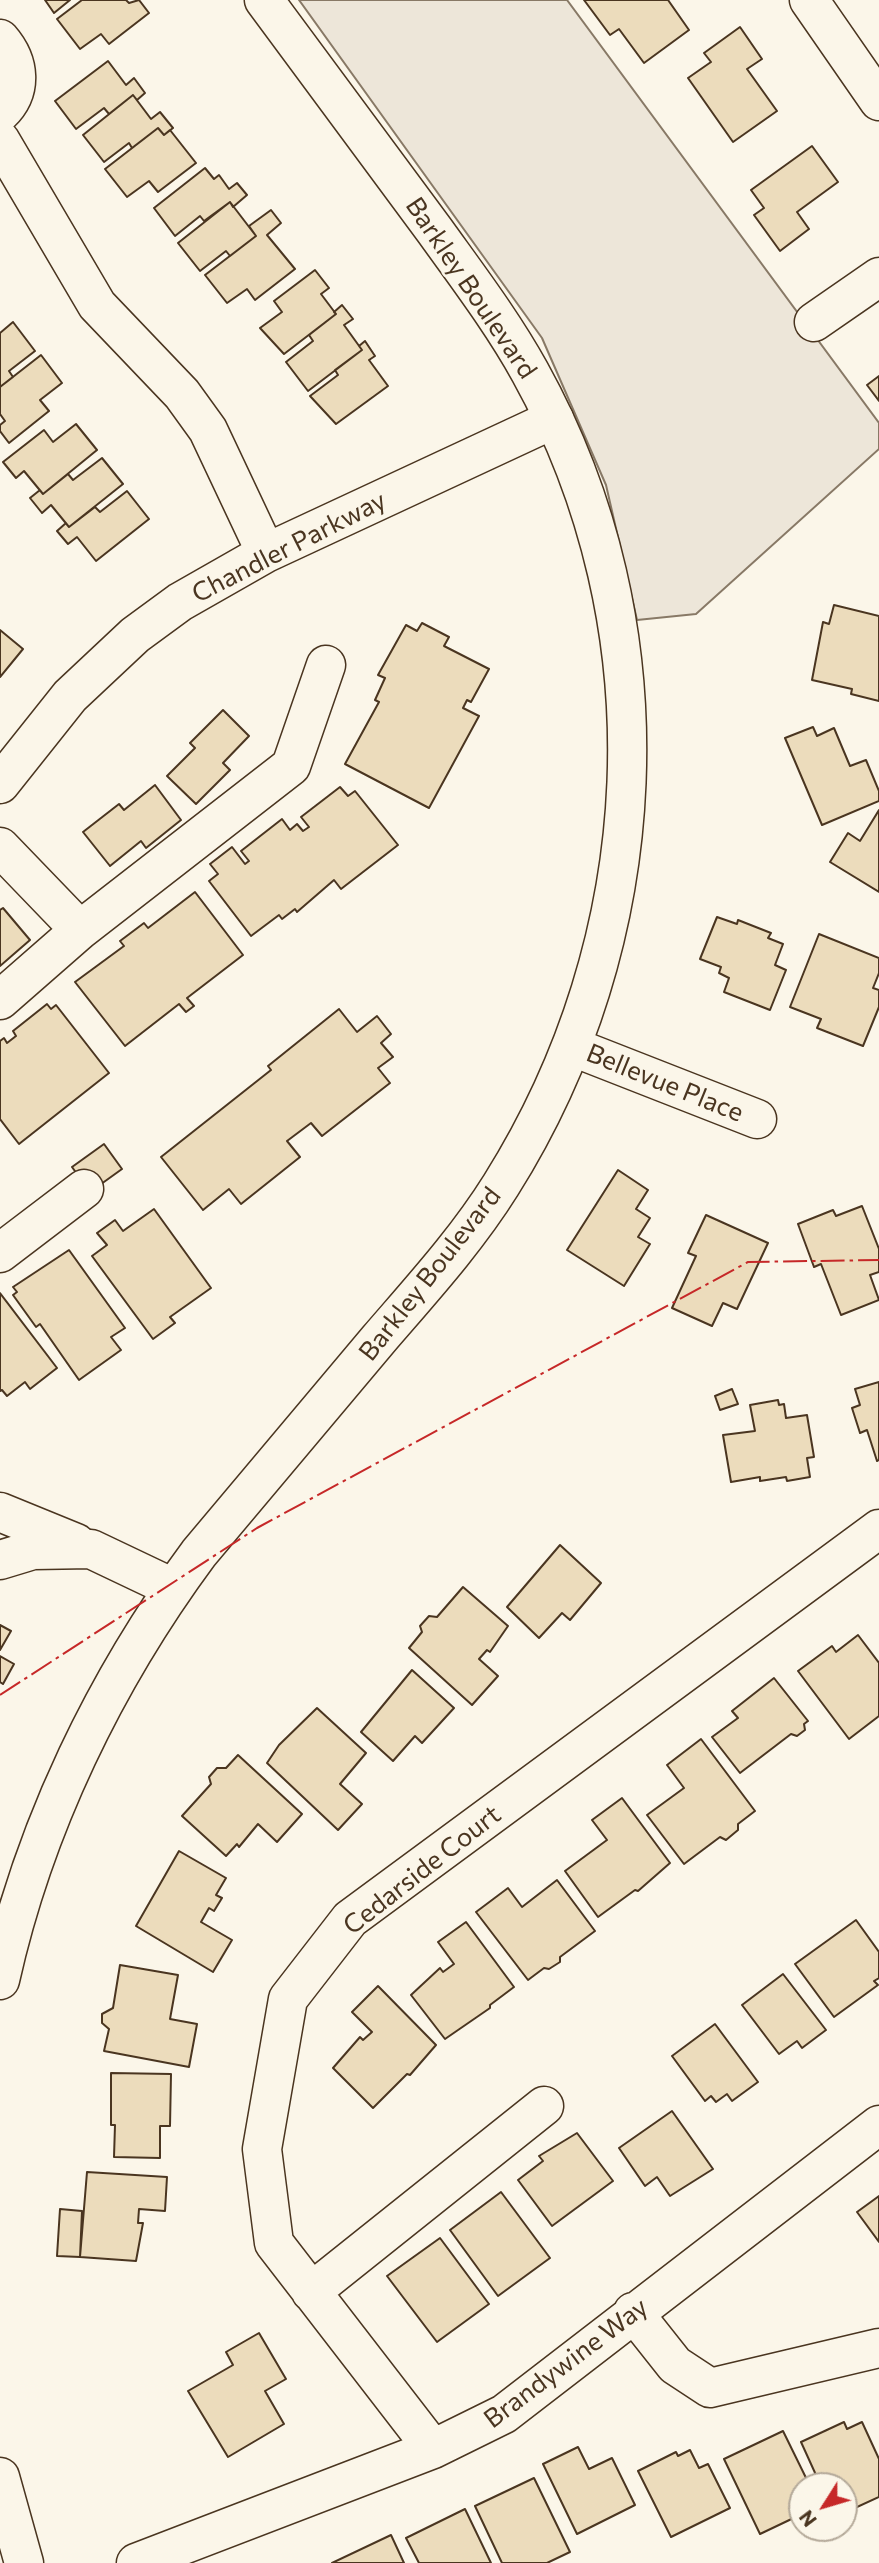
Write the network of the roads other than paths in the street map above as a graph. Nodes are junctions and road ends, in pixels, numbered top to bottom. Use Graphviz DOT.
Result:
graph roads {
  1 [pos="264,0"];
  2 [pos="809,0"];
  3 [pos="0,39"];
  4 [pos="879,101"];
  5 [pos="0,113"];
  6 [pos="0,139"];
  7 [pos="879,277"];
  8 [pos="814,322"];
  9 [pos="554,419"];
  10 [pos="266,554"];
  11 [pos="326,665"];
  12 [pos="0,784"];
  13 [pos="0,847"];
  14 [pos="80,930"];
  15 [pos="0,1000"];
  16 [pos="573,1047"];
  17 [pos="757,1119"];
  18 [pos="84,1189"];
  19 [pos="0,1253"];
  20 [pos="0,1513"];
  21 [pos="879,1529"];
  22 [pos="91,1549"];
  23 [pos="0,1560"];
  24 [pos="173,1588"];
  25 [pos="0,1980"];
  26 [pos="544,2106"];
  27 [pos="879,2125"];
  28 [pos="311,2292"];
  29 [pos="633,2312"];
  30 [pos="879,2348"];
  31 [pos="433,2449"];
  32 [pos="0,2477"];
  33 [pos="24,2563"];
  34 [pos="136,2563"];
  1 -- 9 [label="street, Barkley Boulevard"];
  2 -- 4 [label="street"];
  3 -- 5 [label="street"];
  6 -- 10 [label="street"];
  7 -- 8 [label="street"];
  9 -- 10 [label="street, Chandler Parkway"];
  9 -- 16 [label="street, Barkley Boulevard"];
  10 -- 12 [label="street, Chandler Parkway"];
  11 -- 14 [label="street"];
  13 -- 14 [label="street"];
  14 -- 15 [label="street"];
  16 -- 17 [label="street, Bellevue Place"];
  16 -- 24 [label="street, Barkley Boulevard"];
  18 -- 19 [label="street"];
  20 -- 22 [label="street"];
  21 -- 28 [label="street, Cedarside Court"];
  22 -- 23 [label="street"];
  22 -- 24 [label="street"];
  24 -- 25 [label="street, Barkley Boulevard"];
  26 -- 28 [label="street"];
  27 -- 29 [label="street, Brandywine Way"];
  28 -- 31 [label="street, Cedarside Court"];
  29 -- 30 [label="street"];
  29 -- 31 [label="street, Brandywine Way"];
  31 -- 34 [label="street, Brandywine Way"];
  32 -- 33 [label="street"];
}
